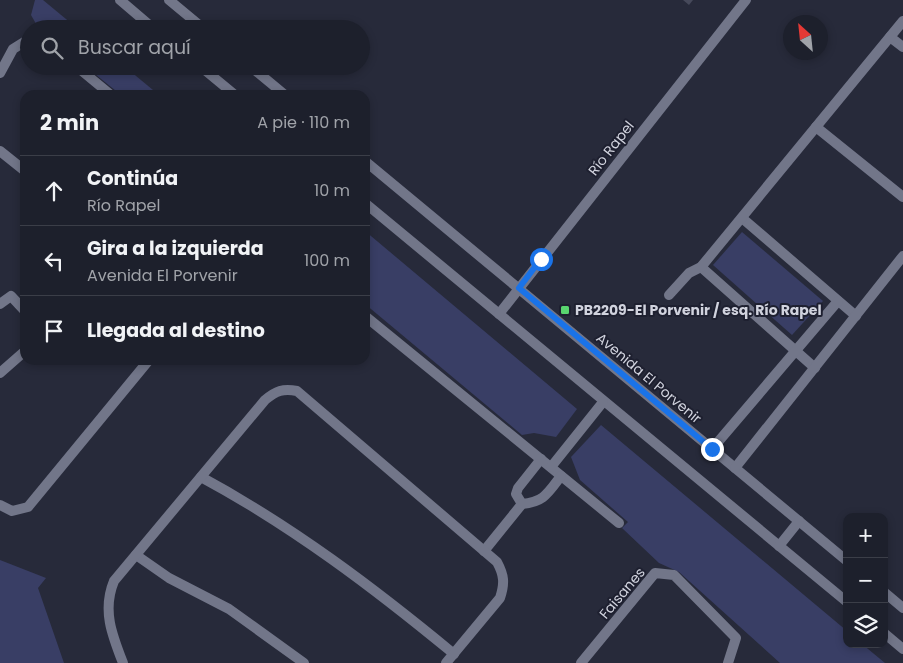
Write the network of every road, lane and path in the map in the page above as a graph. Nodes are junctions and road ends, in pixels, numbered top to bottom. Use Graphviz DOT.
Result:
graph roads {
  1 [pos="120,0"];
  2 [pos="169,0"];
  3 [pos="746,0"];
  4 [pos="143,20"];
  5 [pos="193,20"];
  6 [pos="903,21"];
  7 [pos="890,37"];
  8 [pos="20,45"];
  9 [pos="903,47"];
  10 [pos="0,73"];
  11 [pos="87,75"];
  12 [pos="211,75"];
  13 [pos="261,75"];
  14 [pos="105,90"];
  15 [pos="229,90"];
  16 [pos="278,90"];
  17 [pos="816,127"];
  18 [pos="0,151"];
  19 [pos="370,165"];
  20 [pos="20,167"];
  21 [pos="903,197"];
  22 [pos="370,207"];
  23 [pos="742,218"];
  24 [pos="903,256"];
  25 [pos="701,266"];
  26 [pos="519,288"];
  27 [pos="669,295"];
  28 [pos="838,301"];
  29 [pos="0,304"];
  30 [pos="20,305"];
  31 [pos="499,314"];
  32 [pos="856,316"];
  33 [pos="370,320"];
  34 [pos="796,351"];
  35 [pos="20,356"];
  36 [pos="145,365"];
  37 [pos="815,368"];
  38 [pos="0,374"];
  39 [pos="603,402"];
  40 [pos="712,449"];
  41 [pos="541,460"];
  42 [pos="551,467"];
  43 [pos="735,468"];
  44 [pos="561,476"];
  45 [pos="201,477"];
  46 [pos="522,504"];
  47 [pos="0,505"];
  48 [pos="799,521"];
  49 [pos="619,523"];
  50 [pos="779,546"];
  51 [pos="484,551"];
  52 [pos="136,555"];
  53 [pos="843,558"];
  54 [pos="888,595"];
  55 [pos="843,599"];
  56 [pos="903,608"];
  57 [pos="888,637"];
  58 [pos="903,649"];
  59 [pos="454,654"];
  60 [pos="122,663"];
  61 [pos="304,663"];
  62 [pos="446,663"];
  63 [pos="581,663"];
  64 [pos="728,663"];
  1 -- 4 [label="street"];
  2 -- 5 [label="street"];
  3 -- 26 [label="street, Río Rapel"];
  6 -- 7 [label="street"];
  7 -- 9 [label="street"];
  7 -- 17 [label="street"];
  8 -- 10 [label="street"];
  11 -- 14 [label="street"];
  12 -- 15 [label="street"];
  13 -- 16 [label="street"];
  17 -- 21 [label="street"];
  17 -- 23 [label="street"];
  18 -- 20 [label="street"];
  19 -- 26 [label="street, Avenida El Porvenir"];
  22 -- 31 [label="street"];
  23 -- 25 [label="street"];
  23 -- 28 [label="street"];
  24 -- 32 [label="street"];
  25 -- 27 [label="street"];
  25 -- 34 [label="street"];
  26 -- 31 [label="street, Río Rapel"];
  26 -- 40 [label="street, Avenida El Porvenir"];
  28 -- 32 [label="street"];
  28 -- 34 [label="street"];
  29 -- 30 [label="street"];
  31 -- 39 [label="street"];
  32 -- 37 [label="street"];
  33 -- 41 [label="street"];
  34 -- 37 [label="street"];
  34 -- 40 [label="street"];
  35 -- 38 [label="street"];
  36 -- 47 [label="street"];
  37 -- 43 [label="street"];
  39 -- 42 [label="street"];
  39 -- 50 [label="street"];
  40 -- 43 [label="street, Avenida El Porvenir"];
  41 -- 42 [label="street"];
  41 -- 46 [label="street"];
  42 -- 44 [label="street"];
  43 -- 48 [label="street, Avenida El Porvenir"];
  44 -- 46 [label="street"];
  44 -- 49 [label="street"];
  45 -- 51 [label="street"];
  45 -- 52 [label="street"];
  45 -- 59 [label="street"];
  46 -- 51 [label="street"];
  48 -- 50 [label="street"];
  48 -- 53 [label="street, Avenida El Porvenir"];
  50 -- 55 [label="street"];
  51 -- 59 [label="street"];
  52 -- 60 [label="street"];
  52 -- 61 [label="street"];
  54 -- 56 [label="street"];
  57 -- 58 [label="street"];
  59 -- 62 [label="street"];
  63 -- 64 [label="street, Faisanes"];
}
